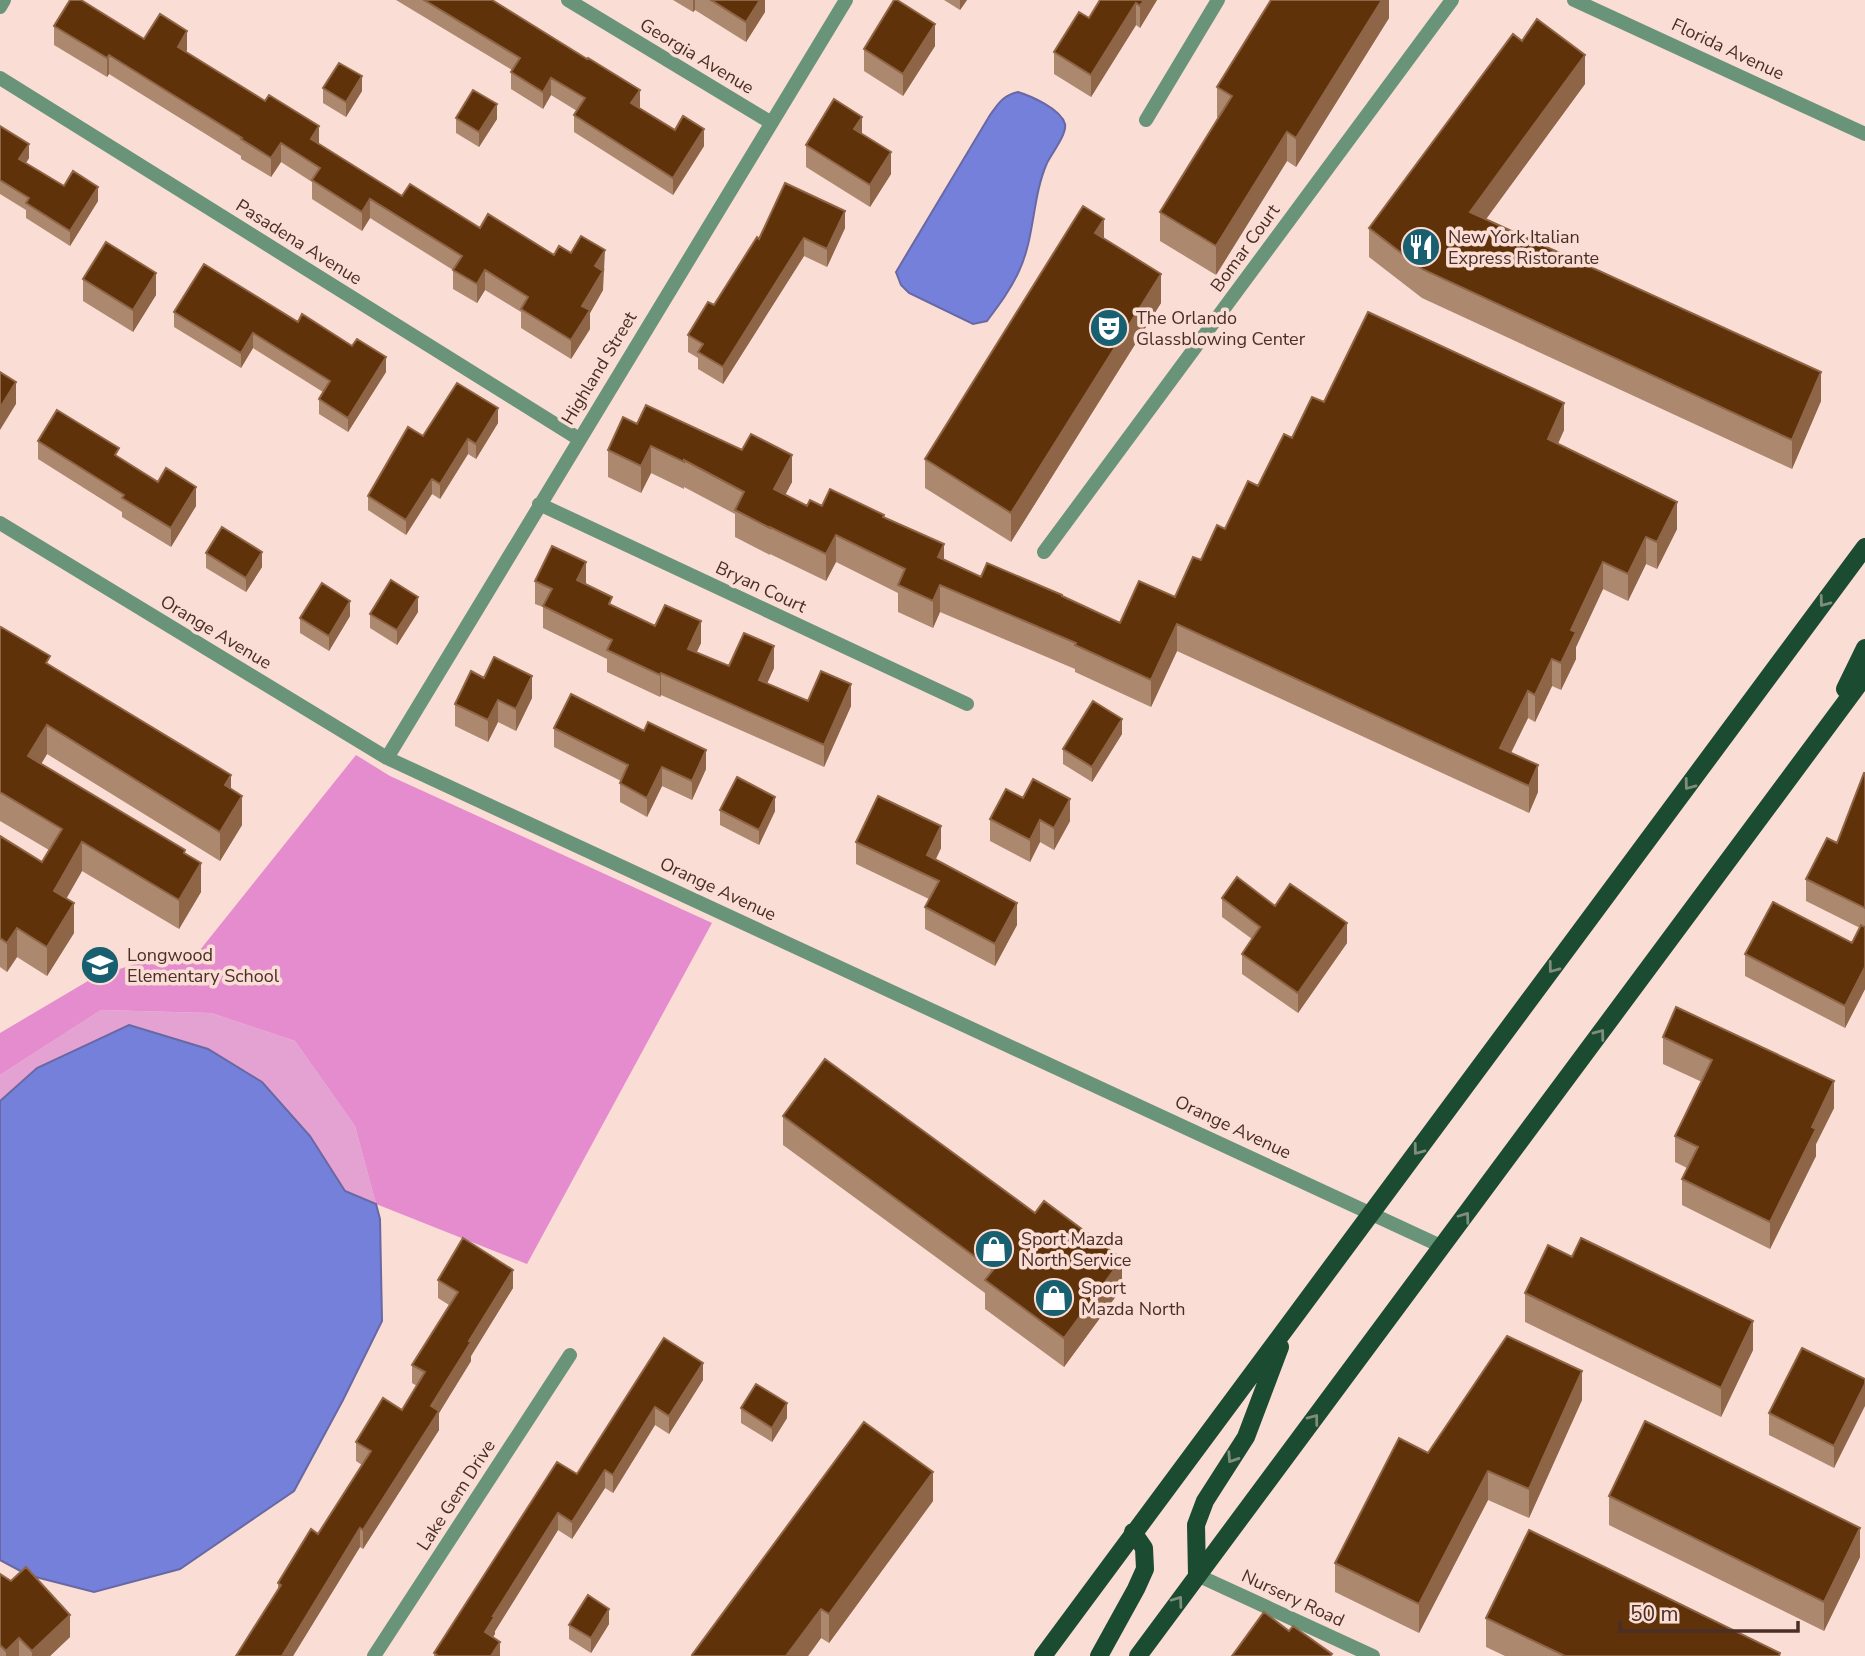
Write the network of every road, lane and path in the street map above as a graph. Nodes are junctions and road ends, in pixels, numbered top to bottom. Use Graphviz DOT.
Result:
graph roads {
  1 [pos="4,0"];
  2 [pos="568,0"];
  3 [pos="846,0"];
  4 [pos="1218,0"];
  5 [pos="1452,0"];
  6 [pos="1574,0"];
  7 [pos="0,6"];
  8 [pos="0,78"];
  9 [pos="1146,120"];
  10 [pos="771,122"];
  11 [pos="1865,134"];
  12 [pos="579,439"];
  13 [pos="539,504"];
  14 [pos="0,523"];
  15 [pos="1865,547"];
  16 [pos="1044,552"];
  17 [pos="1865,648"];
  18 [pos="1865,676"];
  19 [pos="967,704"];
  20 [pos="1827,727"];
  21 [pos="387,758"];
  22 [pos="1372,1213"];
  23 [pos="1443,1247"];
  24 [pos="1287,1328"];
  25 [pos="570,1355"];
  26 [pos="1133,1532"];
  27 [pos="1197,1575"];
  28 [pos="374,1656"];
  29 [pos="1043,1656"];
  30 [pos="1098,1656"];
  31 [pos="1138,1656"];
  32 [pos="1373,1656"];
  1 -- 7 [label="street"];
  2 -- 10 [label="street, Georgia Avenue"];
  3 -- 10 [label="street, Highland Street"];
  4 -- 9 [label="street"];
  5 -- 16 [label="street, Bomar Court"];
  6 -- 11 [label="street, Florida Avenue"];
  8 -- 12 [label="street, Pasadena Avenue"];
  10 -- 12 [label="street, Highland Street"];
  12 -- 13 [label="street, Highland Street"];
  13 -- 19 [label="street, Bryan Court"];
  13 -- 21 [label="street, Highland Street"];
  14 -- 21 [label="street, Orange Avenue"];
  15 -- 22 [label="main road, one-way"];
  17 -- 20 [label="main road"];
  18 -- 20 [label="main road"];
  23 -- 20 [label="main road, one-way"];
  21 -- 22 [label="street, Orange Avenue"];
  22 -- 23 [label="street, Orange Avenue"];
  22 -- 24 [label="main road"];
  27 -- 23 [label="main road, one-way"];
  24 -- 26 [label="main road"];
  24 -- 27 [label="main road, one-way"];
  25 -- 28 [label="street, Lake Gem Drive"];
  26 -- 29 [label="main road"];
  26 -- 30 [label="main road"];
  31 -- 27 [label="main road, one-way"];
  27 -- 32 [label="street, Nursery Road"];
}
